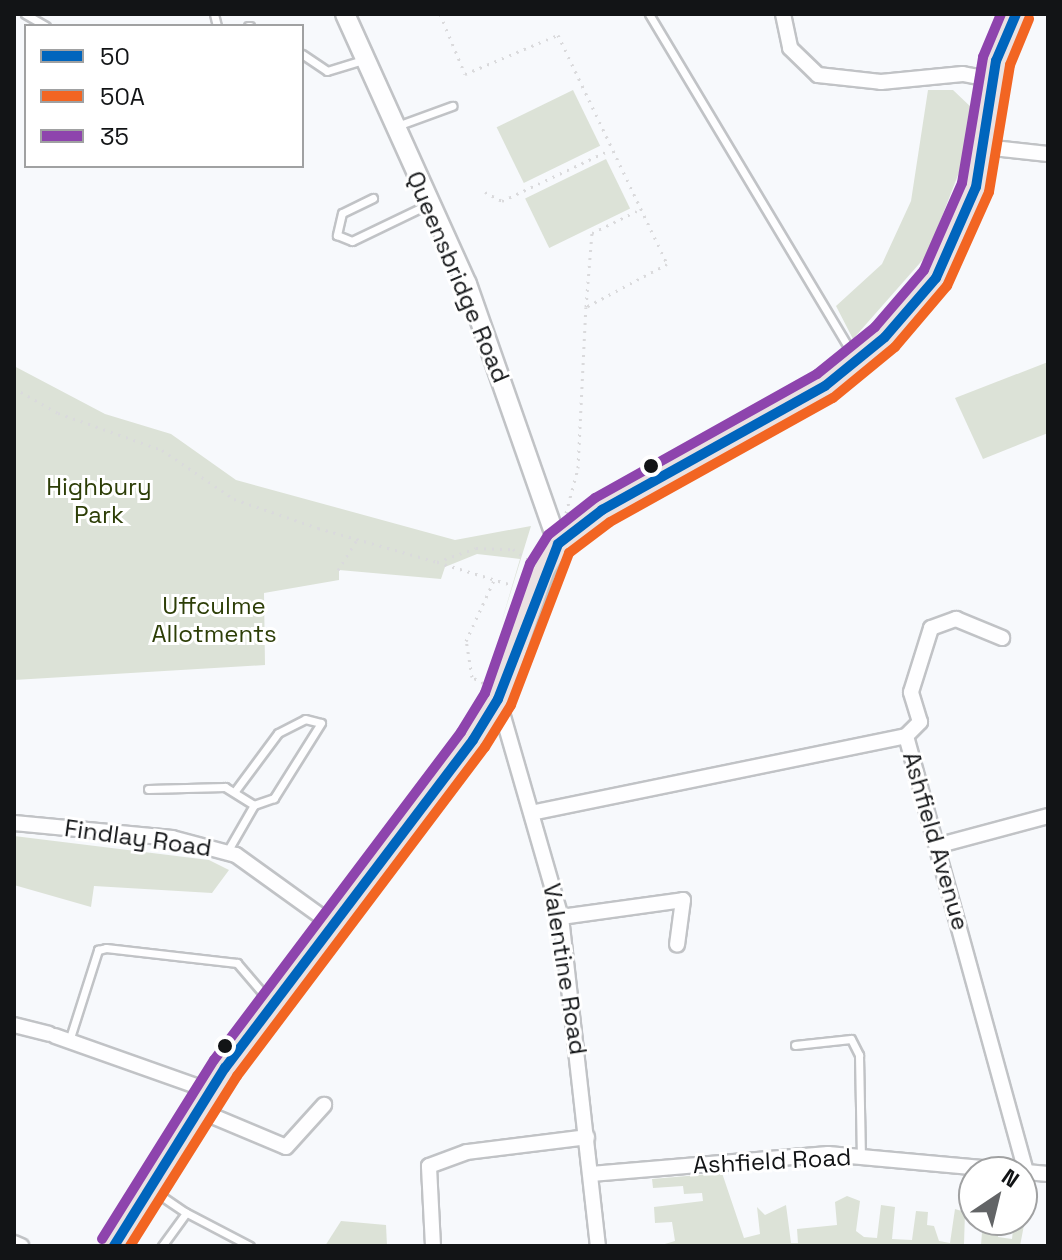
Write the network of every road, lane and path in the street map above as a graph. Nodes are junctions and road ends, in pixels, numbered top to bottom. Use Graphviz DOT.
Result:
graph roads {
  1 [pos="25,14"];
  2 [pos="345,14"];
  3 [pos="440,14"];
  4 [pos="649,14"];
  5 [pos="783,14"];
  6 [pos="1016,14"];
  7 [pos="42,24"];
  8 [pos="304,55"];
  9 [pos="365,60"];
  10 [pos="993,80"];
  11 [pos="452,106"];
  12 [pos="395,127"];
  13 [pos="984,147"];
  14 [pos="610,150"];
  15 [pos="1048,154"];
  16 [pos="485,192"];
  17 [pos="373,198"];
  18 [pos="429,204"];
  19 [pos="637,211"];
  20 [pos="586,307"];
  21 [pos="858,361"];
  22 [pos="14,388"];
  23 [pos="357,539"];
  24 [pos="558,544"];
  25 [pos="437,562"];
  26 [pos="543,569"];
  27 [pos="338,570"];
  28 [pos="494,580"];
  29 [pos="512,585"];
  30 [pos="1002,638"];
  31 [pos="472,677"];
  32 [pos="501,691"];
  33 [pos="906,736"];
  34 [pos="148,789"];
  35 [pos="235,791"];
  36 [pos="254,805"];
  37 [pos="536,812"];
  38 [pos="1048,816"];
  39 [pos="14,823"];
  40 [pos="940,845"];
  41 [pos="227,852"];
  42 [pos="561,917"];
  43 [pos="333,925"];
  44 [pos="677,945"];
  45 [pos="272,1005"];
  46 [pos="14,1025"];
  47 [pos="58,1037"];
  48 [pos="795,1045"];
  49 [pos="204,1100"];
  50 [pos="324,1105"];
  51 [pos="587,1137"];
  52 [pos="861,1155"];
  53 [pos="1022,1156"];
  54 [pos="958,1165"];
  55 [pos="591,1174"];
  56 [pos="150,1187"];
  57 [pos="185,1212"];
  58 [pos="14,1243"];
  59 [pos="21,1246"];
  60 [pos="114,1246"];
  61 [pos="162,1246"];
  62 [pos="250,1246"];
  63 [pos="433,1246"];
  64 [pos="598,1246"];
  1 -- 7 [label="lane"];
  2 -- 9 [label="street, Queensbridge Road"];
  3 -- 14 [label="path"];
  4 -- 21 [label="lane"];
  5 -- 10 [label="street"];
  6 -- 10 [label="highway"];
  8 -- 9 [label="lane"];
  9 -- 12 [label="street, Queensbridge Road"];
  10 -- 13 [label="highway"];
  11 -- 12 [label="lane"];
  12 -- 18 [label="street, Queensbridge Road"];
  13 -- 15 [label="street"];
  13 -- 21 [label="highway"];
  14 -- 16 [label="path"];
  14 -- 19 [label="path"];
  17 -- 18 [label="lane"];
  18 -- 24 [label="street, Queensbridge Road"];
  19 -- 20 [label="path"];
  19 -- 20 [label="path"];
  20 -- 24 [label="path"];
  21 -- 24 [label="highway"];
  22 -- 23 [label="path"];
  23 -- 25 [label="path"];
  23 -- 27 [label="path"];
  24 -- 26 [label="highway"];
  25 -- 26 [label="path"];
  25 -- 28 [label="path"];
  26 -- 32 [label="highway"];
  28 -- 29 [label="path"];
  28 -- 31 [label="path"];
  30 -- 33 [label="street"];
  32 -- 37 [label="street, Valentine Road"];
  32 -- 43 [label="highway"];
  33 -- 37 [label="street, Ashfield Avenue"];
  33 -- 40 [label="street, Ashfield Avenue"];
  34 -- 35 [label="lane"];
  35 -- 36 [label="lane"];
  35 -- 36 [label="lane"];
  36 -- 41 [label="lane"];
  37 -- 42 [label="street, Valentine Road"];
  38 -- 40 [label="street"];
  39 -- 41 [label="street, Findlay Road"];
  40 -- 53 [label="street, Ashfield Avenue"];
  41 -- 43 [label="street, Findlay Road"];
  42 -- 44 [label="street"];
  42 -- 51 [label="street, Valentine Road"];
  43 -- 45 [label="highway"];
  45 -- 47 [label="lane"];
  45 -- 49 [label="highway"];
  46 -- 47 [label="street"];
  47 -- 49 [label="street"];
  48 -- 52 [label="lane"];
  49 -- 50 [label="street"];
  49 -- 56 [label="highway"];
  51 -- 55 [label="street, Valentine Road"];
  51 -- 63 [label="street"];
  52 -- 54 [label="street, Ashfield Road"];
  52 -- 55 [label="street, Ashfield Road"];
  55 -- 64 [label="street, Valentine Road"];
  56 -- 57 [label="lane"];
  56 -- 60 [label="highway"];
  57 -- 61 [label="lane"];
  57 -- 62 [label="lane"];
  58 -- 59 [label="street"];
}
